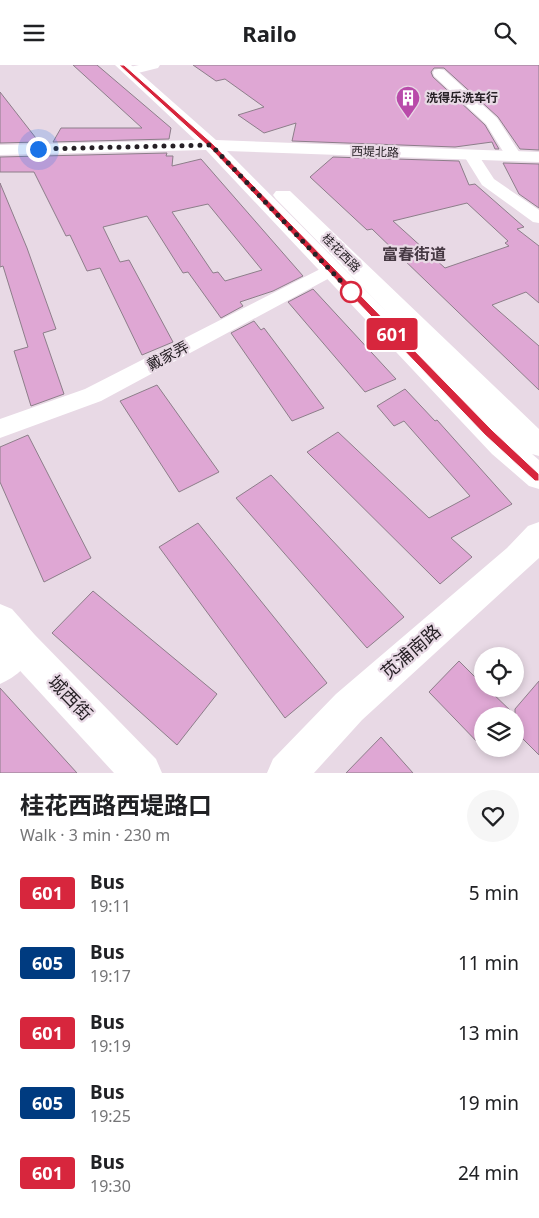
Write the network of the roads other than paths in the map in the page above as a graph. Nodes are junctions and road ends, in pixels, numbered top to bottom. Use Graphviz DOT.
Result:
graph roads {
  1 [pos="138,67"];
  2 [pos="439,73"];
  3 [pos="211,145"];
  4 [pos="234,146"];
  5 [pos="0,149"];
  6 [pos="472,156"];
  7 [pos="539,157"];
  8 [pos="515,158"];
  9 [pos="539,218"];
  10 [pos="330,270"];
  11 [pos="0,429"];
  12 [pos="539,445"];
  13 [pos="539,477"];
  14 [pos="539,536"];
  15 [pos="7,646"];
  16 [pos="142,773"];
  17 [pos="287,773"];
  1 -- 3 [label="main road, 桂花西路"];
  1 -- 4 [label="main road, 桂花西路"];
  2 -- 8 [label="street"];
  3 -- 4 [label="main road, 西堤北路"];
  3 -- 5 [label="main road, 西堤北路"];
  3 -- 10 [label="main road, 桂花西路"];
  4 -- 6 [label="main road, 西堤北路"];
  4 -- 12 [label="main road, 桂花西路"];
  6 -- 8 [label="main road, 西堤北路"];
  6 -- 9 [label="street"];
  7 -- 8 [label="main road, 西堤北路"];
  10 -- 11 [label="street, 戴家弄"];
  10 -- 13 [label="main road, 桂花西路"];
  14 -- 17 [label="main road, 苋浦南路"];
  15 -- 16 [label="main road, 城西街"];
}
